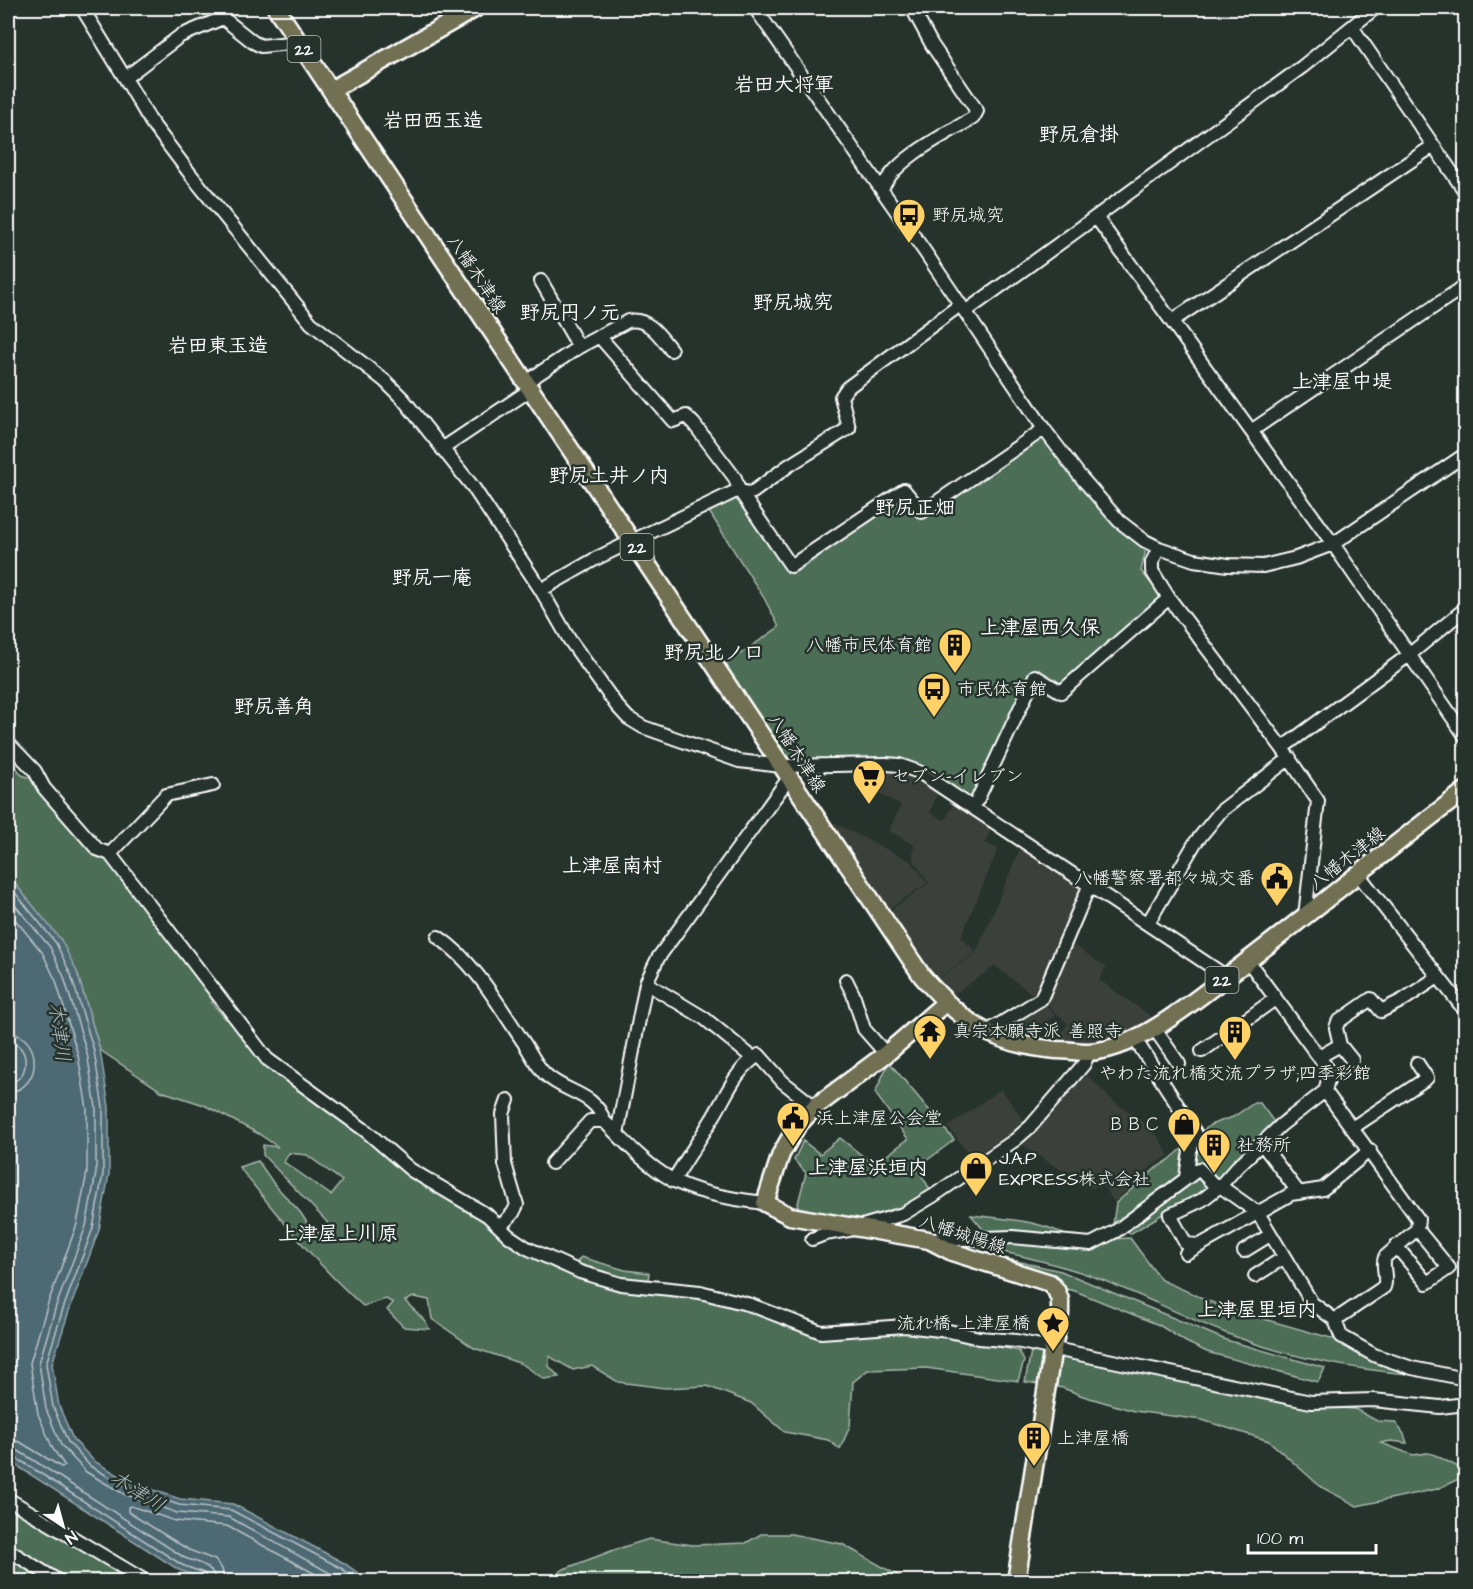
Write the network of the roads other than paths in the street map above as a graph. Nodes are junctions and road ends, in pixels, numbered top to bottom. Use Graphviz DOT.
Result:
graph roads {
  1 [pos="82,8"];
  2 [pos="276,8"];
  3 [pos="476,8"];
  4 [pos="755,8"];
  5 [pos="912,8"];
  6 [pos="1375,8"];
  7 [pos="1352,27"];
  8 [pos="299,42"];
  9 [pos="125,78"];
  10 [pos="331,90"];
  11 [pos="1433,146"];
  12 [pos="882,189"];
  13 [pos="1466,193"];
  14 [pos="1096,217"];
  15 [pos="541,281"];
  16 [pos="1466,285"];
  17 [pos="963,308"];
  18 [pos="1172,321"];
  19 [pos="599,336"];
  20 [pos="579,347"];
  21 [pos="671,350"];
  22 [pos="528,386"];
  23 [pos="1044,429"];
  24 [pos="1251,431"];
  25 [pos="442,450"];
  26 [pos="1466,454"];
  27 [pos="739,490"];
  28 [pos="632,541"];
  29 [pos="1333,544"];
  30 [pos="1159,548"];
  31 [pos="541,590"];
  32 [pos="1169,598"];
  33 [pos="1466,608"];
  34 [pos="1408,655"];
  35 [pos="1466,737"];
  36 [pos="8,743"];
  37 [pos="1286,753"];
  38 [pos="786,772"];
  39 [pos="213,785"];
  40 [pos="1466,790"];
  41 [pos="974,807"];
  42 [pos="110,854"];
  43 [pos="1358,874"];
  44 [pos="1090,884"];
  45 [pos="1305,916"];
  46 [pos="1148,923"];
  47 [pos="438,937"];
  48 [pos="1248,961"];
  49 [pos="1227,976"];
  50 [pos="1438,977"];
  51 [pos="846,980"];
  52 [pos="646,983"];
  53 [pos="1461,995"];
  54 [pos="1275,999"];
  55 [pos="945,1003"];
  56 [pos="1466,1012"];
  57 [pos="1154,1028"];
  58 [pos="985,1033"];
  59 [pos="1135,1039"];
  60 [pos="1340,1045"];
  61 [pos="1202,1051"];
  62 [pos="1089,1052"];
  63 [pos="886,1054"];
  64 [pos="753,1058"];
  65 [pos="1319,1058"];
  66 [pos="1352,1060"];
  67 [pos="1417,1063"];
  68 [pos="1179,1064"];
  69 [pos="1325,1091"];
  70 [pos="508,1100"];
  71 [pos="815,1107"];
  72 [pos="604,1121"];
  73 [pos="1352,1128"];
  74 [pos="617,1134"];
  75 [pos="1263,1144"];
  76 [pos="1370,1150"];
  77 [pos="552,1163"];
  78 [pos="1186,1177"];
  79 [pos="673,1180"];
  80 [pos="1220,1186"];
  81 [pos="1299,1193"];
  82 [pos="765,1203"];
  83 [pos="1258,1212"];
  84 [pos="500,1227"];
  85 [pos="862,1227"];
  86 [pos="1417,1229"];
  87 [pos="1270,1235"];
  88 [pos="812,1239"];
  89 [pos="929,1240"];
  90 [pos="1201,1245"];
  91 [pos="1396,1246"];
  92 [pos="1244,1251"];
  93 [pos="1186,1253"];
  94 [pos="1283,1258"];
  95 [pos="1256,1276"];
  96 [pos="1335,1320"];
  97 [pos="1052,1351"];
  98 [pos="1461,1378"];
  99 [pos="1466,1404"];
  100 [pos="8,1499"];
  101 [pos="8,1550"];
  102 [pos="60,1581"];
  103 [pos="147,1581"];
  104 [pos="1016,1581"];
  1 -- 9 [label="street"];
  2 -- 8 [label="main road, 八幡木津線 / 22"];
  3 -- 10 [label="main road"];
  4 -- 12 [label="street"];
  5 -- 12 [label="street"];
  6 -- 7 [label="street"];
  7 -- 11 [label="street"];
  7 -- 14 [label="street"];
  8 -- 9 [label="street"];
  8 -- 10 [label="main road, 八幡木津線 / 22"];
  9 -- 25 [label="street"];
  10 -- 22 [label="main road, 八幡木津線 / 22"];
  11 -- 13 [label="street"];
  11 -- 18 [label="street"];
  12 -- 17 [label="street"];
  14 -- 17 [label="street"];
  14 -- 18 [label="street"];
  15 -- 20 [label="street"];
  16 -- 24 [label="street"];
  17 -- 23 [label="street"];
  17 -- 27 [label="street"];
  18 -- 24 [label="street"];
  19 -- 20 [label="street"];
  19 -- 21 [label="street"];
  19 -- 27 [label="street"];
  20 -- 22 [label="street"];
  22 -- 25 [label="street"];
  22 -- 28 [label="main road, 八幡木津線 / 22"];
  23 -- 27 [label="street"];
  23 -- 30 [label="street"];
  24 -- 29 [label="street"];
  25 -- 31 [label="street"];
  26 -- 29 [label="street"];
  27 -- 28 [label="street"];
  28 -- 31 [label="street"];
  28 -- 38 [label="main road, 八幡木津線 / 22"];
  29 -- 30 [label="street"];
  29 -- 34 [label="street"];
  30 -- 32 [label="street"];
  31 -- 38 [label="street"];
  32 -- 37 [label="street"];
  32 -- 41 [label="street"];
  33 -- 34 [label="street"];
  34 -- 35 [label="street"];
  34 -- 37 [label="street"];
  36 -- 42 [label="street"];
  37 -- 45 [label="street"];
  37 -- 46 [label="street"];
  38 -- 41 [label="street"];
  38 -- 52 [label="street"];
  38 -- 55 [label="main road, 八幡木津線 / 22"];
  39 -- 42 [label="street"];
  40 -- 43 [label="main road, 八幡木津線 / 22"];
  41 -- 44 [label="street"];
  42 -- 84 [label="street"];
  43 -- 45 [label="main road, 八幡木津線 / 22"];
  43 -- 50 [label="street"];
  44 -- 46 [label="street"];
  44 -- 58 [label="street"];
  45 -- 48 [label="main road, 八幡木津線 / 22"];
  46 -- 49 [label="street"];
  47 -- 72 [label="street"];
  48 -- 49 [label="main road, 八幡木津線 / 22"];
  48 -- 54 [label="street"];
  49 -- 57 [label="main road, 八幡木津線 / 22"];
  50 -- 53 [label="street"];
  50 -- 60 [label="street"];
  51 -- 63 [label="street"];
  52 -- 64 [label="street"];
  52 -- 74 [label="street"];
  53 -- 56 [label="street"];
  54 -- 61 [label="street"];
  54 -- 65 [label="street"];
  55 -- 58 [label="main road, 八幡木津線 / 22"];
  55 -- 63 [label="main road"];
  57 -- 59 [label="main road, 八幡木津線 / 22"];
  57 -- 68 [label="street"];
  58 -- 62 [label="main road, 八幡木津線 / 22"];
  59 -- 62 [label="main road, 八幡木津線 / 22"];
  59 -- 78 [label="street"];
  60 -- 65 [label="street"];
  60 -- 66 [label="street"];
  62 -- 85 [label="street"];
  63 -- 71 [label="main road"];
  64 -- 71 [label="street"];
  64 -- 79 [label="street"];
  65 -- 69 [label="street"];
  67 -- 73 [label="street"];
  69 -- 73 [label="street"];
  69 -- 75 [label="street"];
  70 -- 84 [label="street"];
  71 -- 82 [label="main road"];
  72 -- 74 [label="street"];
  72 -- 77 [label="street"];
  73 -- 76 [label="street"];
  74 -- 79 [label="street"];
  75 -- 80 [label="street"];
  75 -- 81 [label="street"];
  76 -- 81 [label="street"];
  76 -- 86 [label="street"];
  78 -- 80 [label="street"];
  78 -- 89 [label="street"];
  79 -- 82 [label="street"];
  80 -- 83 [label="street"];
  80 -- 90 [label="street"];
  81 -- 83 [label="street"];
  82 -- 85 [label="main road, 八幡城陽線"];
  83 -- 87 [label="street"];
  83 -- 90 [label="street"];
  84 -- 97 [label="street"];
  85 -- 88 [label="street"];
  85 -- 89 [label="main road, 八幡城陽線"];
  86 -- 91 [label="street"];
  86 -- 91 [label="street"];
  87 -- 92 [label="street"];
  87 -- 94 [label="street"];
  89 -- 97 [label="main road, 八幡城陽線"];
  90 -- 93 [label="street"];
  91 -- 96 [label="street"];
  94 -- 95 [label="street"];
  94 -- 96 [label="street"];
  96 -- 98 [label="street"];
  97 -- 99 [label="street"];
  97 -- 104 [label="main road, 八幡城陽線"];
  100 -- 103 [label="street"];
  101 -- 102 [label="street"];
}
